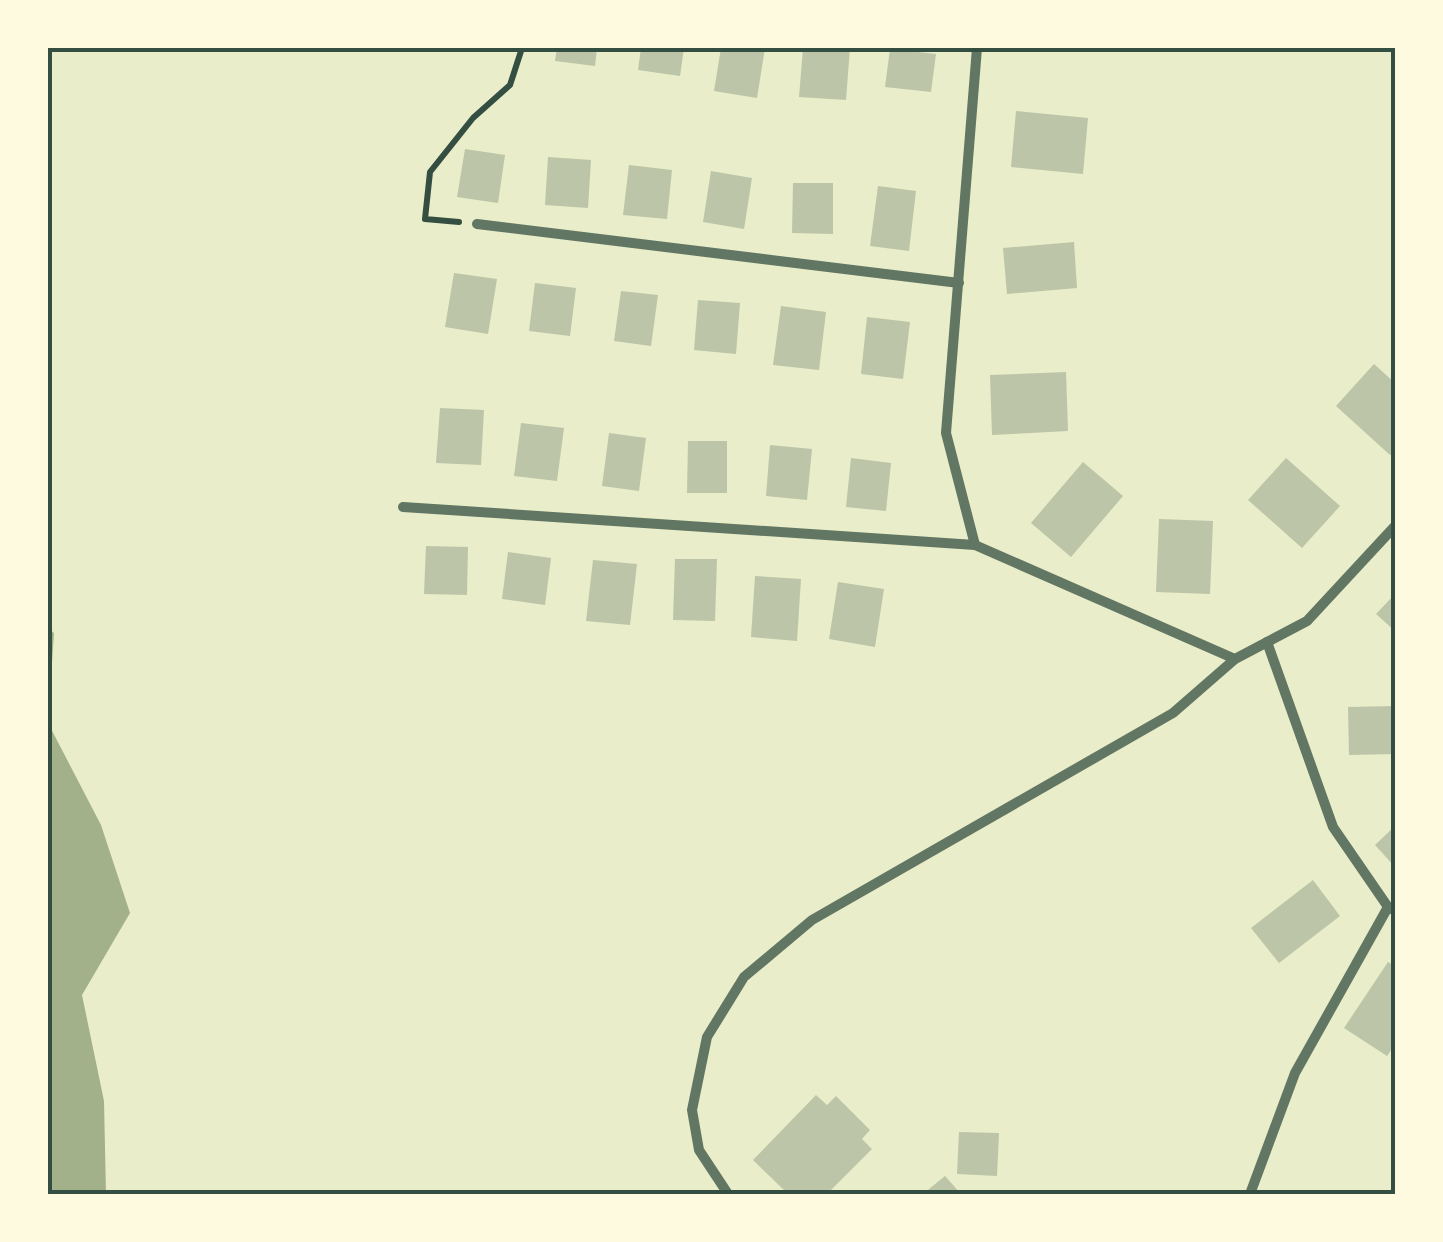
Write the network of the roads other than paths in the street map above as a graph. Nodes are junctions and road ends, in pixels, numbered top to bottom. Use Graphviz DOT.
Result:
graph roads {
  1 [pos="977,48"];
  2 [pos="476,224"];
  3 [pos="958,283"];
  4 [pos="404,507"];
  5 [pos="1396,525"];
  6 [pos="975,545"];
  7 [pos="1267,642"];
  8 [pos="1235,659"];
  9 [pos="1392,909"];
  10 [pos="728,1194"];
  11 [pos="1250,1194"];
  1 -- 3 [label="street"];
  2 -- 3 [label="street"];
  3 -- 6 [label="street"];
  4 -- 6 [label="street"];
  5 -- 7 [label="street"];
  6 -- 8 [label="street"];
  7 -- 8 [label="street"];
  7 -- 9 [label="street"];
  8 -- 10 [label="street"];
  9 -- 11 [label="street"];
}
